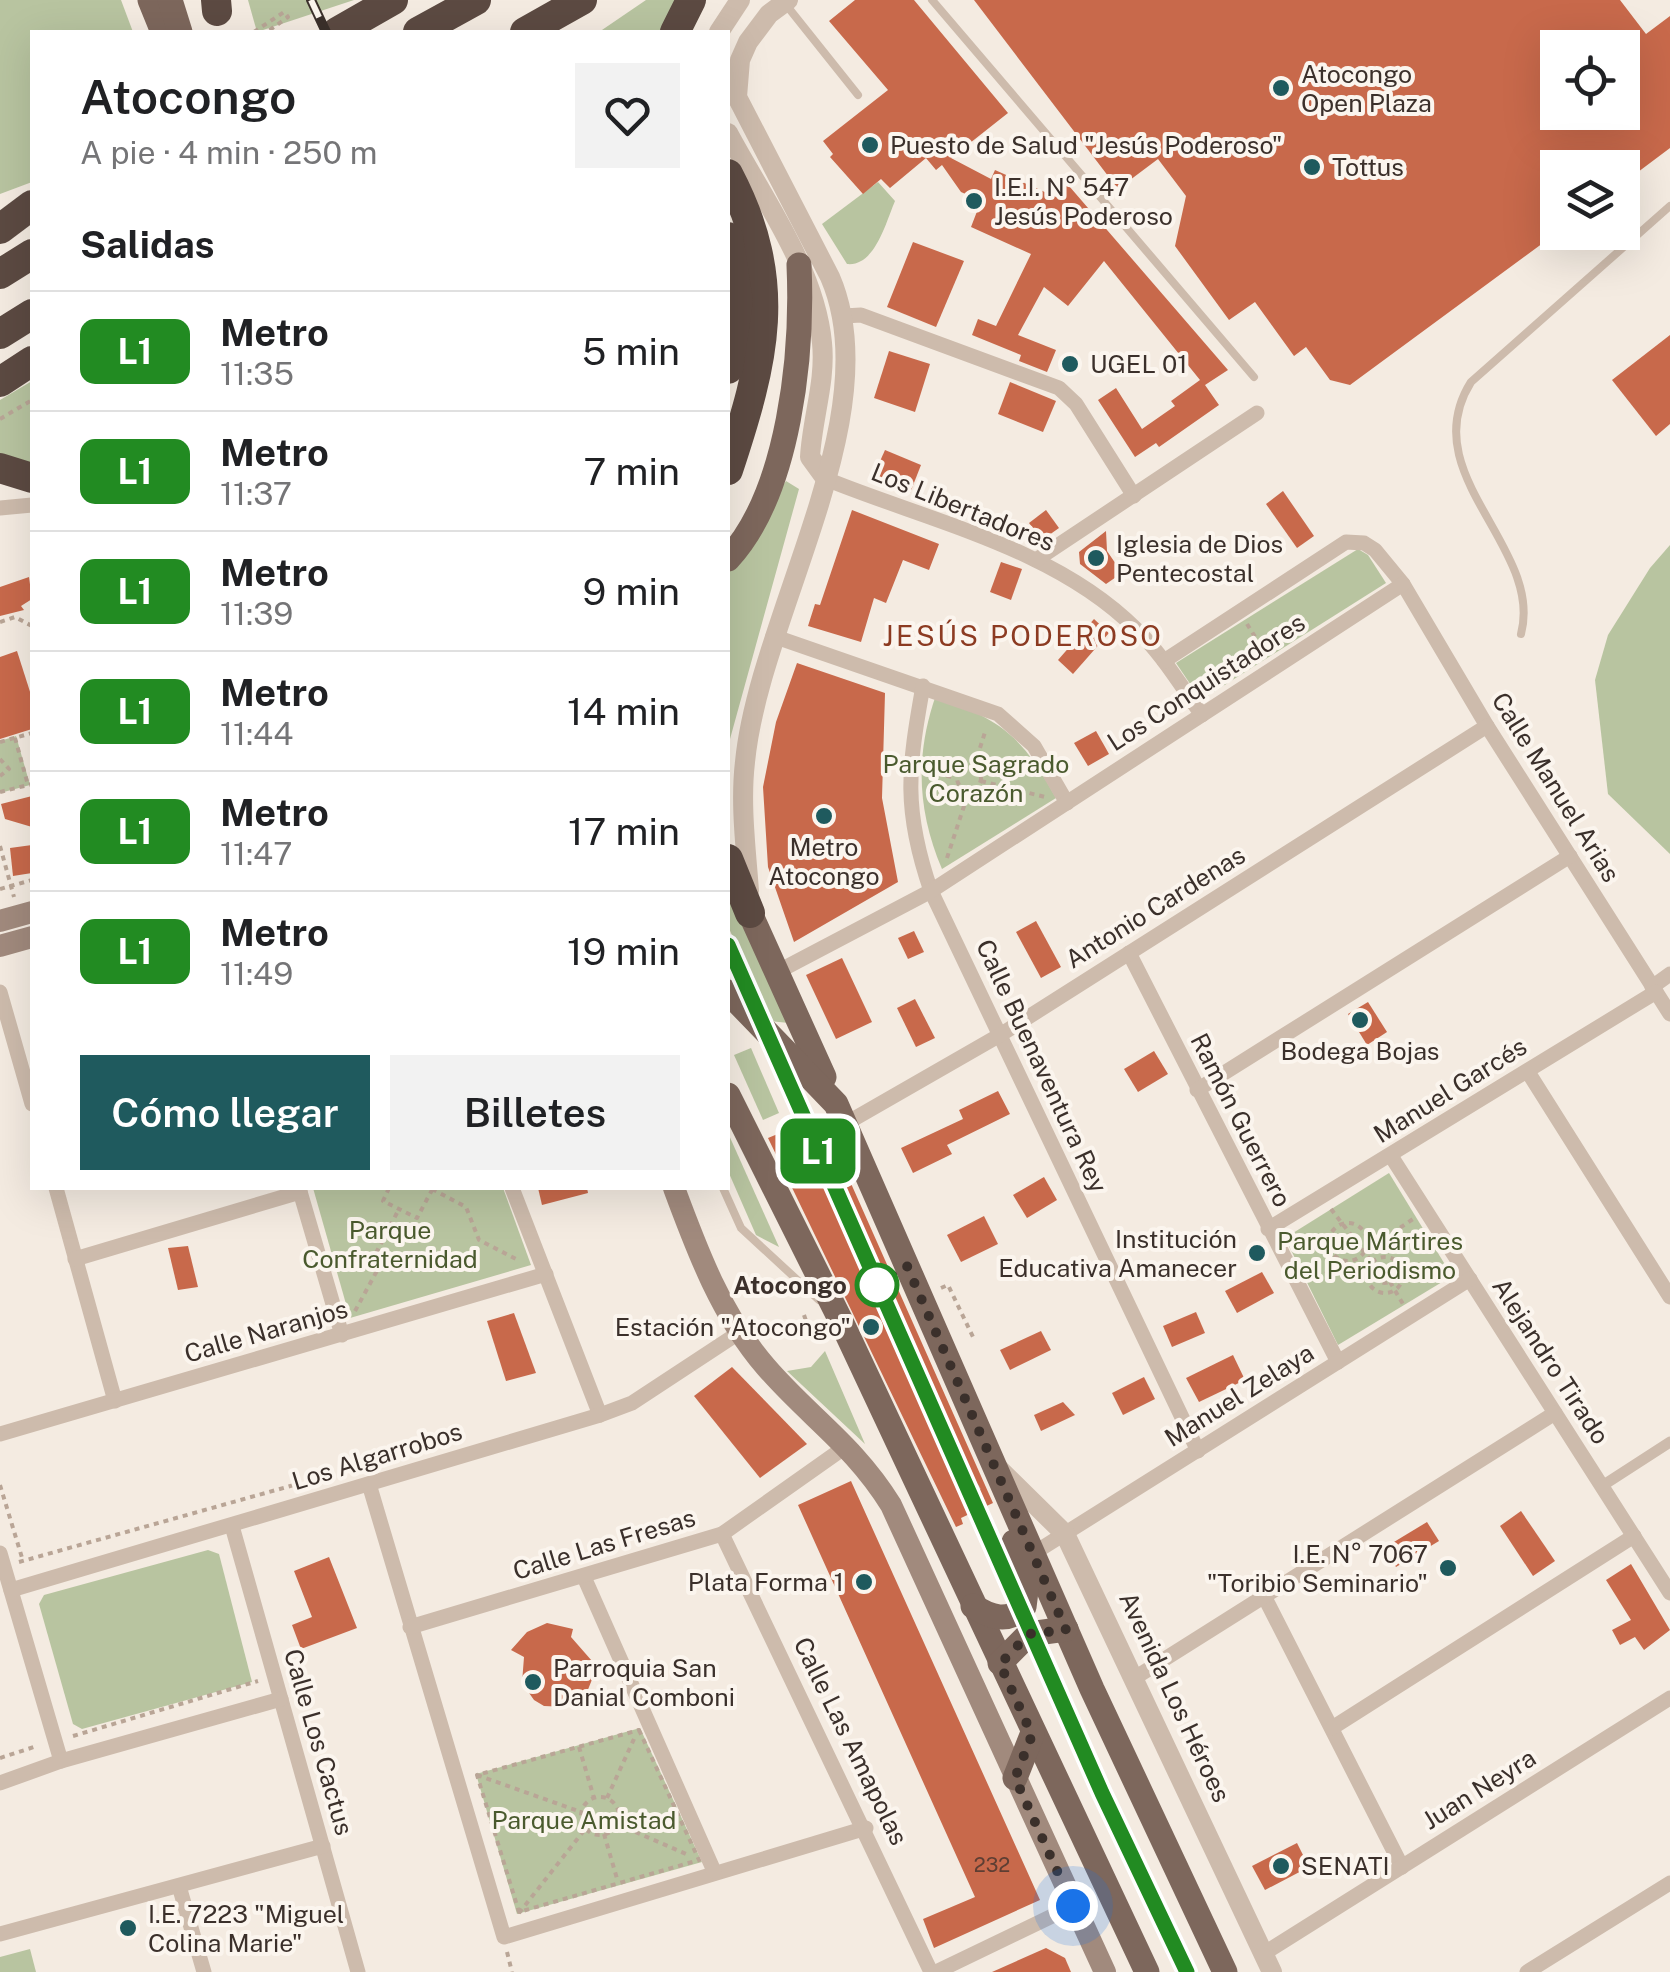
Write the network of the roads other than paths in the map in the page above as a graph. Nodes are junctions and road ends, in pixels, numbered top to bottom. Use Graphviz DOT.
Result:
graph roads {
  1 [pos="150,0"];
  2 [pos="170,0"];
  3 [pos="476,0"];
  4 [pos="582,0"];
  5 [pos="594,0"];
  6 [pos="691,0"];
  7 [pos="740,0"];
  8 [pos="932,0"];
  9 [pos="786,1"];
  10 [pos="388,2"];
  11 [pos="162,30"];
  12 [pos="179,30"];
  13 [pos="339,30"];
  14 [pos="422,30"];
  15 [pos="529,30"];
  16 [pos="561,30"];
  17 [pos="676,30"];
  18 [pos="719,30"];
  19 [pos="858,95"];
  20 [pos="730,138"];
  21 [pos="730,179"];
  22 [pos="30,204"];
  23 [pos="30,206"];
  24 [pos="1670,206"];
  25 [pos="0,212"];
  26 [pos="0,230"];
  27 [pos="730,250"];
  28 [pos="30,255"];
  29 [pos="799,265"];
  30 [pos="0,274"];
  31 [pos="30,315"];
  32 [pos="844,316"];
  33 [pos="0,334"];
  34 [pos="730,355"];
  35 [pos="30,362"];
  36 [pos="1254,377"];
  37 [pos="0,382"];
  38 [pos="1257,413"];
  39 [pos="730,464"];
  40 [pos="0,468"];
  41 [pos="30,477"];
  42 [pos="826,479"];
  43 [pos="1134,496"];
  44 [pos="30,505"];
  45 [pos="0,508"];
  46 [pos="730,556"];
  47 [pos="1036,560"];
  48 [pos="1403,584"];
  49 [pos="1521,634"];
  50 [pos="773,636"];
  51 [pos="1164,661"];
  52 [pos="923,686"];
  53 [pos="1202,715"];
  54 [pos="1487,726"];
  55 [pos="1059,801"];
  56 [pos="1570,856"];
  57 [pos="730,864"];
  58 [pos="931,891"];
  59 [pos="750,913"];
  60 [pos="30,938"];
  61 [pos="0,946"];
  62 [pos="1130,952"];
  63 [pos="777,972"];
  64 [pos="1670,974"];
  65 [pos="1654,989"];
  66 [pos="0,992"];
  67 [pos="730,994"];
  68 [pos="1670,1014"];
  69 [pos="1000,1035"];
  70 [pos="1528,1072"];
  71 [pos="1197,1090"];
  72 [pos="30,1097"];
  73 [pos="730,1099"];
  74 [pos="841,1114"];
  75 [pos="1391,1156"];
  76 [pos="57,1190"];
  77 [pos="300,1190"];
  78 [pos="513,1190"];
  79 [pos="675,1190"];
  80 [pos="724,1190"];
  81 [pos="1268,1229"];
  82 [pos="75,1259"];
  83 [pos="546,1274"];
  84 [pos="1470,1280"];
  85 [pos="1670,1297"];
  86 [pos="840,1320"];
  87 [pos="740,1332"];
  88 [pos="342,1335"];
  89 [pos="1338,1362"];
  90 [pos="115,1401"];
  91 [pos="1555,1412"];
  92 [pos="600,1416"];
  93 [pos="0,1434"];
  94 [pos="1670,1442"];
  95 [pos="848,1445"];
  96 [pos="1198,1451"];
  97 [pos="997,1467"];
  98 [pos="369,1484"];
  99 [pos="1602,1486"];
  100 [pos="1012,1501"];
  101 [pos="232,1526"];
  102 [pos="722,1534"];
  103 [pos="1065,1534"];
  104 [pos="1634,1536"];
  105 [pos="1034,1553"];
  106 [pos="2,1560"];
  107 [pos="584,1578"];
  108 [pos="10,1590"];
  109 [pos="1670,1592"];
  110 [pos="1264,1596"];
  111 [pos="973,1606"];
  112 [pos="410,1627"];
  113 [pos="1066,1630"];
  114 [pos="1000,1664"];
  115 [pos="1133,1679"];
  116 [pos="281,1698"];
  117 [pos="1670,1698"];
  118 [pos="1332,1728"];
  119 [pos="1032,1735"];
  120 [pos="61,1761"];
  121 [pos="1015,1778"];
  122 [pos="0,1783"];
  123 [pos="866,1828"];
  124 [pos="323,1846"];
  125 [pos="1402,1867"];
  126 [pos="714,1871"];
  127 [pos="1670,1883"];
  128 [pos="179,1886"];
  129 [pos="1073,1906"];
  130 [pos="0,1934"];
  131 [pos="1268,1963"];
  132 [pos="204,1972"];
  133 [pos="358,1972"];
  134 [pos="934,1972"];
  135 [pos="1105,1972"];
  136 [pos="1147,1972"];
  137 [pos="1225,1972"];
  138 [pos="1527,1972"];
  1 -- 11 [label="main road"];
  2 -- 12 [label="main road"];
  3 -- 14 [label="highway"];
  4 -- 15 [label="highway"];
  5 -- 16 [label="highway"];
  6 -- 17 [label="highway"];
  7 -- 18 [label="street"];
  8 -- 36 [label="lane"];
  9 -- 19 [label="lane"];
  9 -- 32 [label="street"];
  10 -- 13 [label="highway"];
  20 -- 29 [label="street"];
  21 -- 39 [label="highway"];
  22 -- 25 [label="highway"];
  23 -- 26 [label="highway"];
  24 -- 49 [label="lane"];
  27 -- 34 [label="highway"];
  28 -- 30 [label="highway"];
  29 -- 42 [label="street"];
  29 -- 46 [label="main road"];
  31 -- 33 [label="highway"];
  32 -- 42 [label="street"];
  32 -- 43 [label="street"];
  35 -- 37 [label="highway"];
  38 -- 43 [label="street"];
  40 -- 41 [label="highway"];
  42 -- 47 [label="street, Los Libertadores"];
  42 -- 50 [label="street"];
  43 -- 47 [label="street"];
  44 -- 45 [label="street"];
  47 -- 51 [label="street, Los Libertadores"];
  48 -- 51 [label="street, Calle Manuel Arias"];
  48 -- 53 [label="street, Los Conquistadores"];
  48 -- 54 [label="street, Calle Manuel Arias"];
  50 -- 52 [label="street"];
  50 -- 59 [label="street"];
  51 -- 53 [label="street, Los Libertadores"];
  52 -- 55 [label="street"];
  52 -- 58 [label="street, Calle Buenaventura Rey"];
  53 -- 55 [label="street, Los Conquistadores"];
  54 -- 56 [label="street, Calle Manuel Arias"];
  54 -- 62 [label="street, Antonio Cardenas"];
  55 -- 58 [label="street, Los Conquistadores"];
  56 -- 65 [label="street, Calle Manuel Arias"];
  56 -- 71 [label="street"];
  57 -- 59 [label="highway"];
  58 -- 63 [label="street, Los Conquistadores"];
  58 -- 69 [label="street, Calle Buenaventura Rey"];
  59 -- 63 [label="main road"];
  60 -- 61 [label="main road"];
  62 -- 69 [label="street, Antonio Cardenas"];
  62 -- 71 [label="street, Ramón Guerrero"];
  63 -- 74 [label="main road"];
  64 -- 65 [label="street, Manuel Garcés"];
  65 -- 68 [label="street, Calle Manuel Arias"];
  65 -- 70 [label="street, Manuel Garcés"];
  66 -- 72 [label="street"];
  67 -- 74 [label="main road, Avenida Los Héroes"];
  69 -- 74 [label="street, Antonio Cardenas"];
  69 -- 96 [label="street, Calle Buenaventura Rey"];
  70 -- 75 [label="street, Manuel Garcés"];
  70 -- 85 [label="street"];
  71 -- 81 [label="street, Ramón Guerrero"];
  73 -- 86 [label="main road"];
  74 -- 97 [label="main road, Avenida Los Héroes"];
  75 -- 81 [label="street, Manuel Garcés"];
  75 -- 84 [label="street, Alejandro Tirado"];
  76 -- 82 [label="street"];
  77 -- 82 [label="street"];
  77 -- 88 [label="street"];
  78 -- 83 [label="street"];
  79 -- 87 [label="main road"];
  80 -- 86 [label="lane"];
  81 -- 89 [label="street, Ramón Guerrero"];
  82 -- 90 [label="street"];
  83 -- 88 [label="street, Calle Naranjos"];
  83 -- 92 [label="street"];
  84 -- 89 [label="street, Manuel Zelaya"];
  84 -- 91 [label="street, Alejandro Tirado"];
  86 -- 111 [label="main road"];
  87 -- 92 [label="street, Los Algarrobos"];
  87 -- 95 [label="main road"];
  88 -- 90 [label="street, Calle Naranjos"];
  89 -- 96 [label="street, Manuel Zelaya"];
  90 -- 93 [label="street, Calle Naranjos"];
  91 -- 99 [label="street, Alejandro Tirado"];
  91 -- 110 [label="street"];
  92 -- 98 [label="street, Los Algarrobos"];
  94 -- 99 [label="street"];
  95 -- 102 [label="street, Calle Las Fresas"];
  95 -- 121 [label="main road"];
  96 -- 103 [label="street, Manuel Zelaya"];
  97 -- 100 [label="main road, Avenida Los Héroes"];
  97 -- 103 [label="street, Avenida Los Héroes"];
  98 -- 101 [label="street, Los Algarrobos"];
  98 -- 112 [label="street"];
  99 -- 104 [label="street, Alejandro Tirado"];
  100 -- 105 [label="main road, Avenida Los Héroes"];
  100 -- 111 [label="main road"];
  101 -- 108 [label="street, Los Algarrobos"];
  101 -- 116 [label="street, Calle Los Cactus"];
  102 -- 107 [label="street, Calle Las Fresas"];
  102 -- 123 [label="street, Calle Las Amapolas"];
  103 -- 105 [label="street, Manuel Zelaya"];
  103 -- 115 [label="street, Avenida Los Héroes"];
  104 -- 109 [label="street, Alejandro Tirado"];
  104 -- 118 [label="street"];
  105 -- 113 [label="main road, Avenida Los Héroes"];
  106 -- 108 [label="street"];
  107 -- 112 [label="street, Calle Las Fresas"];
  107 -- 126 [label="street"];
  108 -- 120 [label="street"];
  110 -- 115 [label="street"];
  110 -- 118 [label="street"];
  111 -- 114 [label="main road"];
  112 -- 126 [label="street"];
  113 -- 114 [label="main road"];
  113 -- 137 [label="main road, Avenida Los Héroes"];
  114 -- 119 [label="main road"];
  115 -- 131 [label="street, Avenida Los Héroes"];
  116 -- 120 [label="street"];
  116 -- 124 [label="street, Calle Los Cactus"];
  117 -- 125 [label="street, Juan Neyra"];
  118 -- 125 [label="street"];
  119 -- 121 [label="main road"];
  119 -- 136 [label="main road"];
  120 -- 122 [label="street"];
  121 -- 129 [label="main road"];
  123 -- 126 [label="street"];
  123 -- 134 [label="street, Calle Las Amapolas"];
  124 -- 128 [label="street"];
  124 -- 133 [label="street, Calle Los Cactus"];
  125 -- 131 [label="street, Juan Neyra"];
  127 -- 138 [label="street"];
  128 -- 130 [label="street"];
  128 -- 132 [label="street"];
  129 -- 134 [label="street"];
  129 -- 135 [label="main road"];
}
